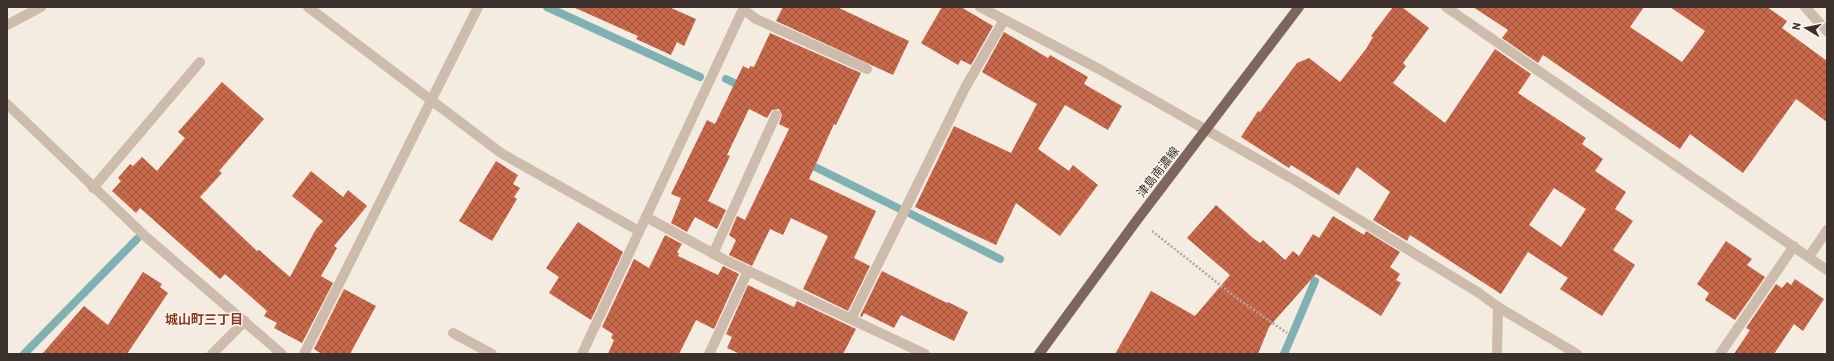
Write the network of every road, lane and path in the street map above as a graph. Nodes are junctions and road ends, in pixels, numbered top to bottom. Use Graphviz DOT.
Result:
graph roads {
  1 [pos="41,7"];
  2 [pos="308,7"];
  3 [pos="478,7"];
  4 [pos="980,7"];
  5 [pos="1299,7"];
  6 [pos="1446,7"];
  7 [pos="1805,7"];
  8 [pos="744,8"];
  9 [pos="1004,20"];
  10 [pos="7,25"];
  11 [pos="1827,31"];
  12 [pos="200,62"];
  13 [pos="867,69"];
  14 [pos="431,101"];
  15 [pos="7,104"];
  16 [pos="776,115"];
  17 [pos="1206,131"];
  18 [pos="93,188"];
  19 [pos="646,217"];
  20 [pos="1137,220"];
  21 [pos="1827,230"];
  22 [pos="640,231"];
  23 [pos="1794,246"];
  24 [pos="713,254"];
  25 [pos="1809,257"];
  26 [pos="1827,270"];
  27 [pos="748,271"];
  28 [pos="1498,307"];
  29 [pos="851,319"];
  30 [pos="245,321"];
  31 [pos="1287,332"];
  32 [pos="453,333"];
  33 [pos="212,354"];
  34 [pos="282,354"];
  35 [pos="304,354"];
  36 [pos="492,354"];
  37 [pos="582,354"];
  38 [pos="709,354"];
  39 [pos="925,354"];
  40 [pos="1039,354"];
  41 [pos="1497,354"];
  42 [pos="1577,354"];
  43 [pos="1720,354"];
  1 -- 10 [label="street"];
  2 -- 14 [label="street"];
  3 -- 14 [label="street"];
  4 -- 9 [label="street"];
  5 -- 17 [label="main road, 津島南濃線"];
  6 -- 23 [label="street"];
  7 -- 11 [label="street"];
  8 -- 13 [label="street"];
  8 -- 19 [label="street"];
  9 -- 17 [label="street"];
  9 -- 29 [label="street"];
  12 -- 18 [label="street"];
  14 -- 22 [label="street"];
  14 -- 35 [label="street"];
  15 -- 18 [label="street"];
  16 -- 24 [label="street"];
  17 -- 20 [label="main road, 津島南濃線"];
  17 -- 28 [label="street"];
  18 -- 30 [label="street"];
  19 -- 22 [label="street"];
  19 -- 24 [label="street"];
  20 -- 31 [label="path"];
  20 -- 40 [label="main road, 津島南濃線"];
  21 -- 25 [label="street"];
  22 -- 37 [label="street"];
  23 -- 25 [label="street"];
  23 -- 43 [label="street"];
  24 -- 27 [label="street"];
  25 -- 26 [label="street"];
  27 -- 29 [label="street"];
  27 -- 38 [label="street"];
  28 -- 41 [label="street"];
  28 -- 42 [label="street"];
  29 -- 39 [label="street"];
  30 -- 33 [label="street"];
  30 -- 34 [label="street"];
  32 -- 36 [label="street"];
}
